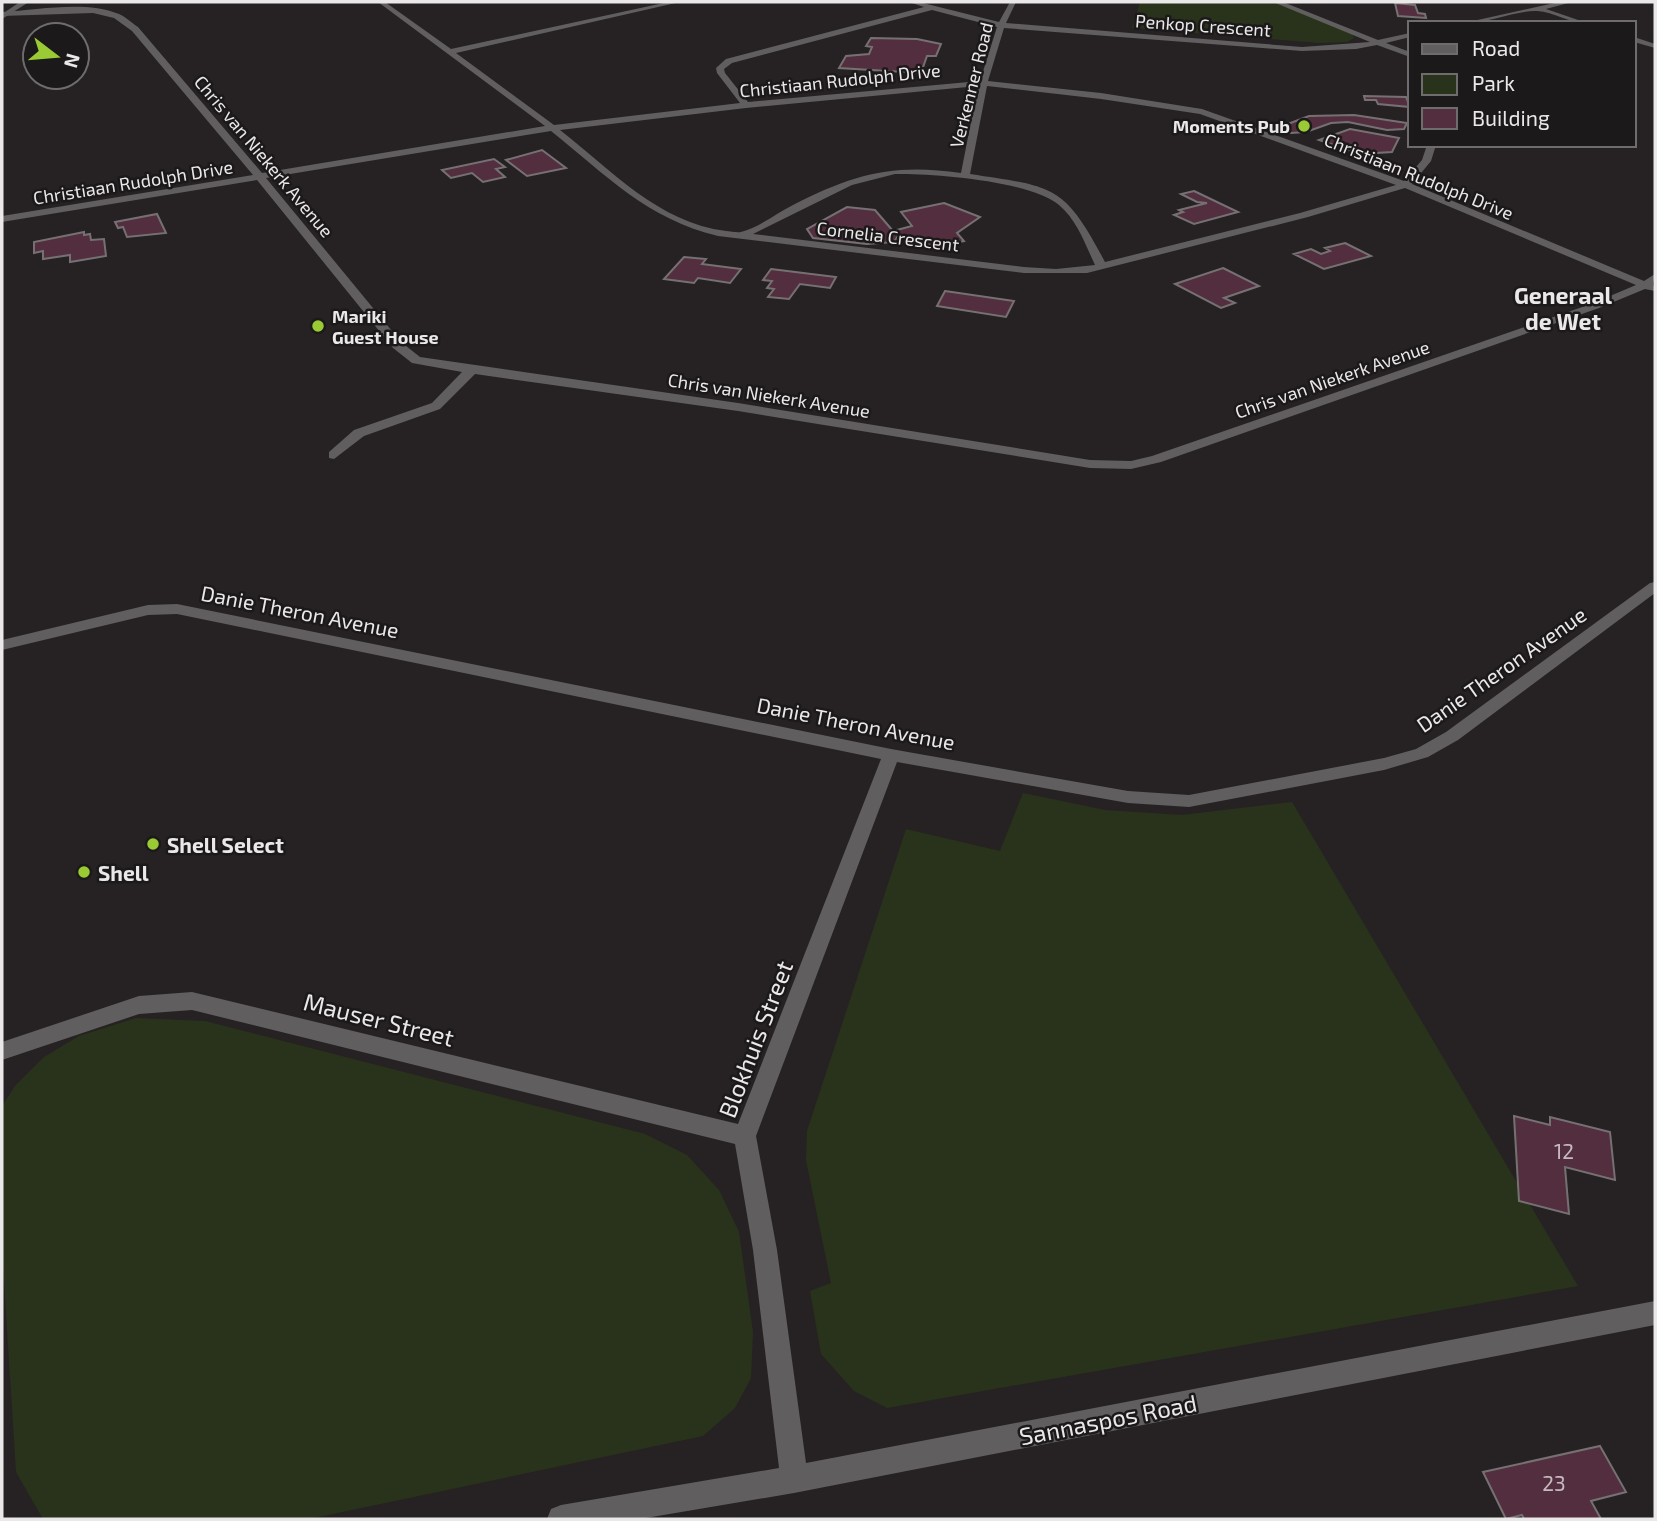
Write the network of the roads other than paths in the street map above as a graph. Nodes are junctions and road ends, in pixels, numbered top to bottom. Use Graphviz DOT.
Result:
graph roads {
  1 [pos="25,2"];
  2 [pos="403,2"];
  3 [pos="677,2"];
  4 [pos="912,2"];
  5 [pos="1013,2"];
  6 [pos="1277,2"];
  7 [pos="1517,2"];
  8 [pos="1568,2"];
  9 [pos="384,4"];
  10 [pos="933,7"];
  11 [pos="1537,8"];
  12 [pos="3,15"];
  13 [pos="1477,21"];
  14 [pos="1577,21"];
  15 [pos="1000,25"];
  16 [pos="1408,35"];
  17 [pos="1636,40"];
  18 [pos="1378,42"];
  19 [pos="1655,46"];
  20 [pos="449,52"];
  21 [pos="1408,54"];
  22 [pos="984,83"];
  23 [pos="746,105"];
  24 [pos="552,128"];
  25 [pos="1431,147"];
  26 [pos="260,177"];
  27 [pos="965,177"];
  28 [pos="1406,185"];
  29 [pos="2,219"];
  30 [pos="741,236"];
  31 [pos="1102,267"];
  32 [pos="1652,284"];
  33 [pos="472,370"];
  34 [pos="334,455"];
  35 [pos="1655,586"];
  36 [pos="2,645"];
  37 [pos="891,755"];
  38 [pos="2,1051"];
  39 [pos="745,1136"];
  40 [pos="1655,1313"];
  41 [pos="794,1479"];
  42 [pos="561,1519"];
  1 -- 12 [label="street"];
  2 -- 9 [label="street"];
  3 -- 20 [label="street"];
  4 -- 10 [label="street, Penkop Crescent"];
  5 -- 15 [label="street, Verkenner Road"];
  6 -- 18 [label="street"];
  7 -- 11 [label="street"];
  8 -- 11 [label="street"];
  9 -- 20 [label="street, Cornelia Crescent"];
  10 -- 15 [label="street, Penkop Crescent"];
  10 -- 23 [label="street"];
  11 -- 13 [label="street"];
  11 -- 14 [label="street"];
  12 -- 26 [label="street, Chris van Niekerk Avenue"];
  15 -- 18 [label="street, Penkop Crescent"];
  15 -- 22 [label="street, Verkenner Road"];
  16 -- 18 [label="street, Penkop Crescent"];
  17 -- 19 [label="street"];
  18 -- 21 [label="street"];
  20 -- 24 [label="street, Cornelia Crescent"];
  22 -- 23 [label="street, Christiaan Rudolph Drive"];
  22 -- 27 [label="street, Verkenner Road"];
  22 -- 28 [label="street, Christiaan Rudolph Drive"];
  23 -- 24 [label="street, Christiaan Rudolph Drive"];
  24 -- 26 [label="street, Christiaan Rudolph Drive"];
  24 -- 30 [label="street, Cornelia Crescent"];
  25 -- 28 [label="street"];
  26 -- 29 [label="street, Christiaan Rudolph Drive"];
  26 -- 33 [label="street, Chris van Niekerk Avenue"];
  27 -- 30 [label="street"];
  27 -- 31 [label="street"];
  28 -- 31 [label="street, Cornelia Crescent"];
  28 -- 32 [label="street, Christiaan Rudolph Drive"];
  30 -- 31 [label="street, Cornelia Crescent"];
  32 -- 33 [label="street, Chris van Niekerk Avenue"];
  33 -- 34 [label="street"];
  35 -- 37 [label="street, Danie Theron Avenue"];
  36 -- 37 [label="street, Danie Theron Avenue"];
  37 -- 39 [label="street, Blokhuis Street"];
  38 -- 39 [label="street, Mauser Street"];
  39 -- 41 [label="street, Blokhuis Street"];
  40 -- 41 [label="street, Sannaspos Road"];
  41 -- 42 [label="street, Sannaspos Road"];
}
